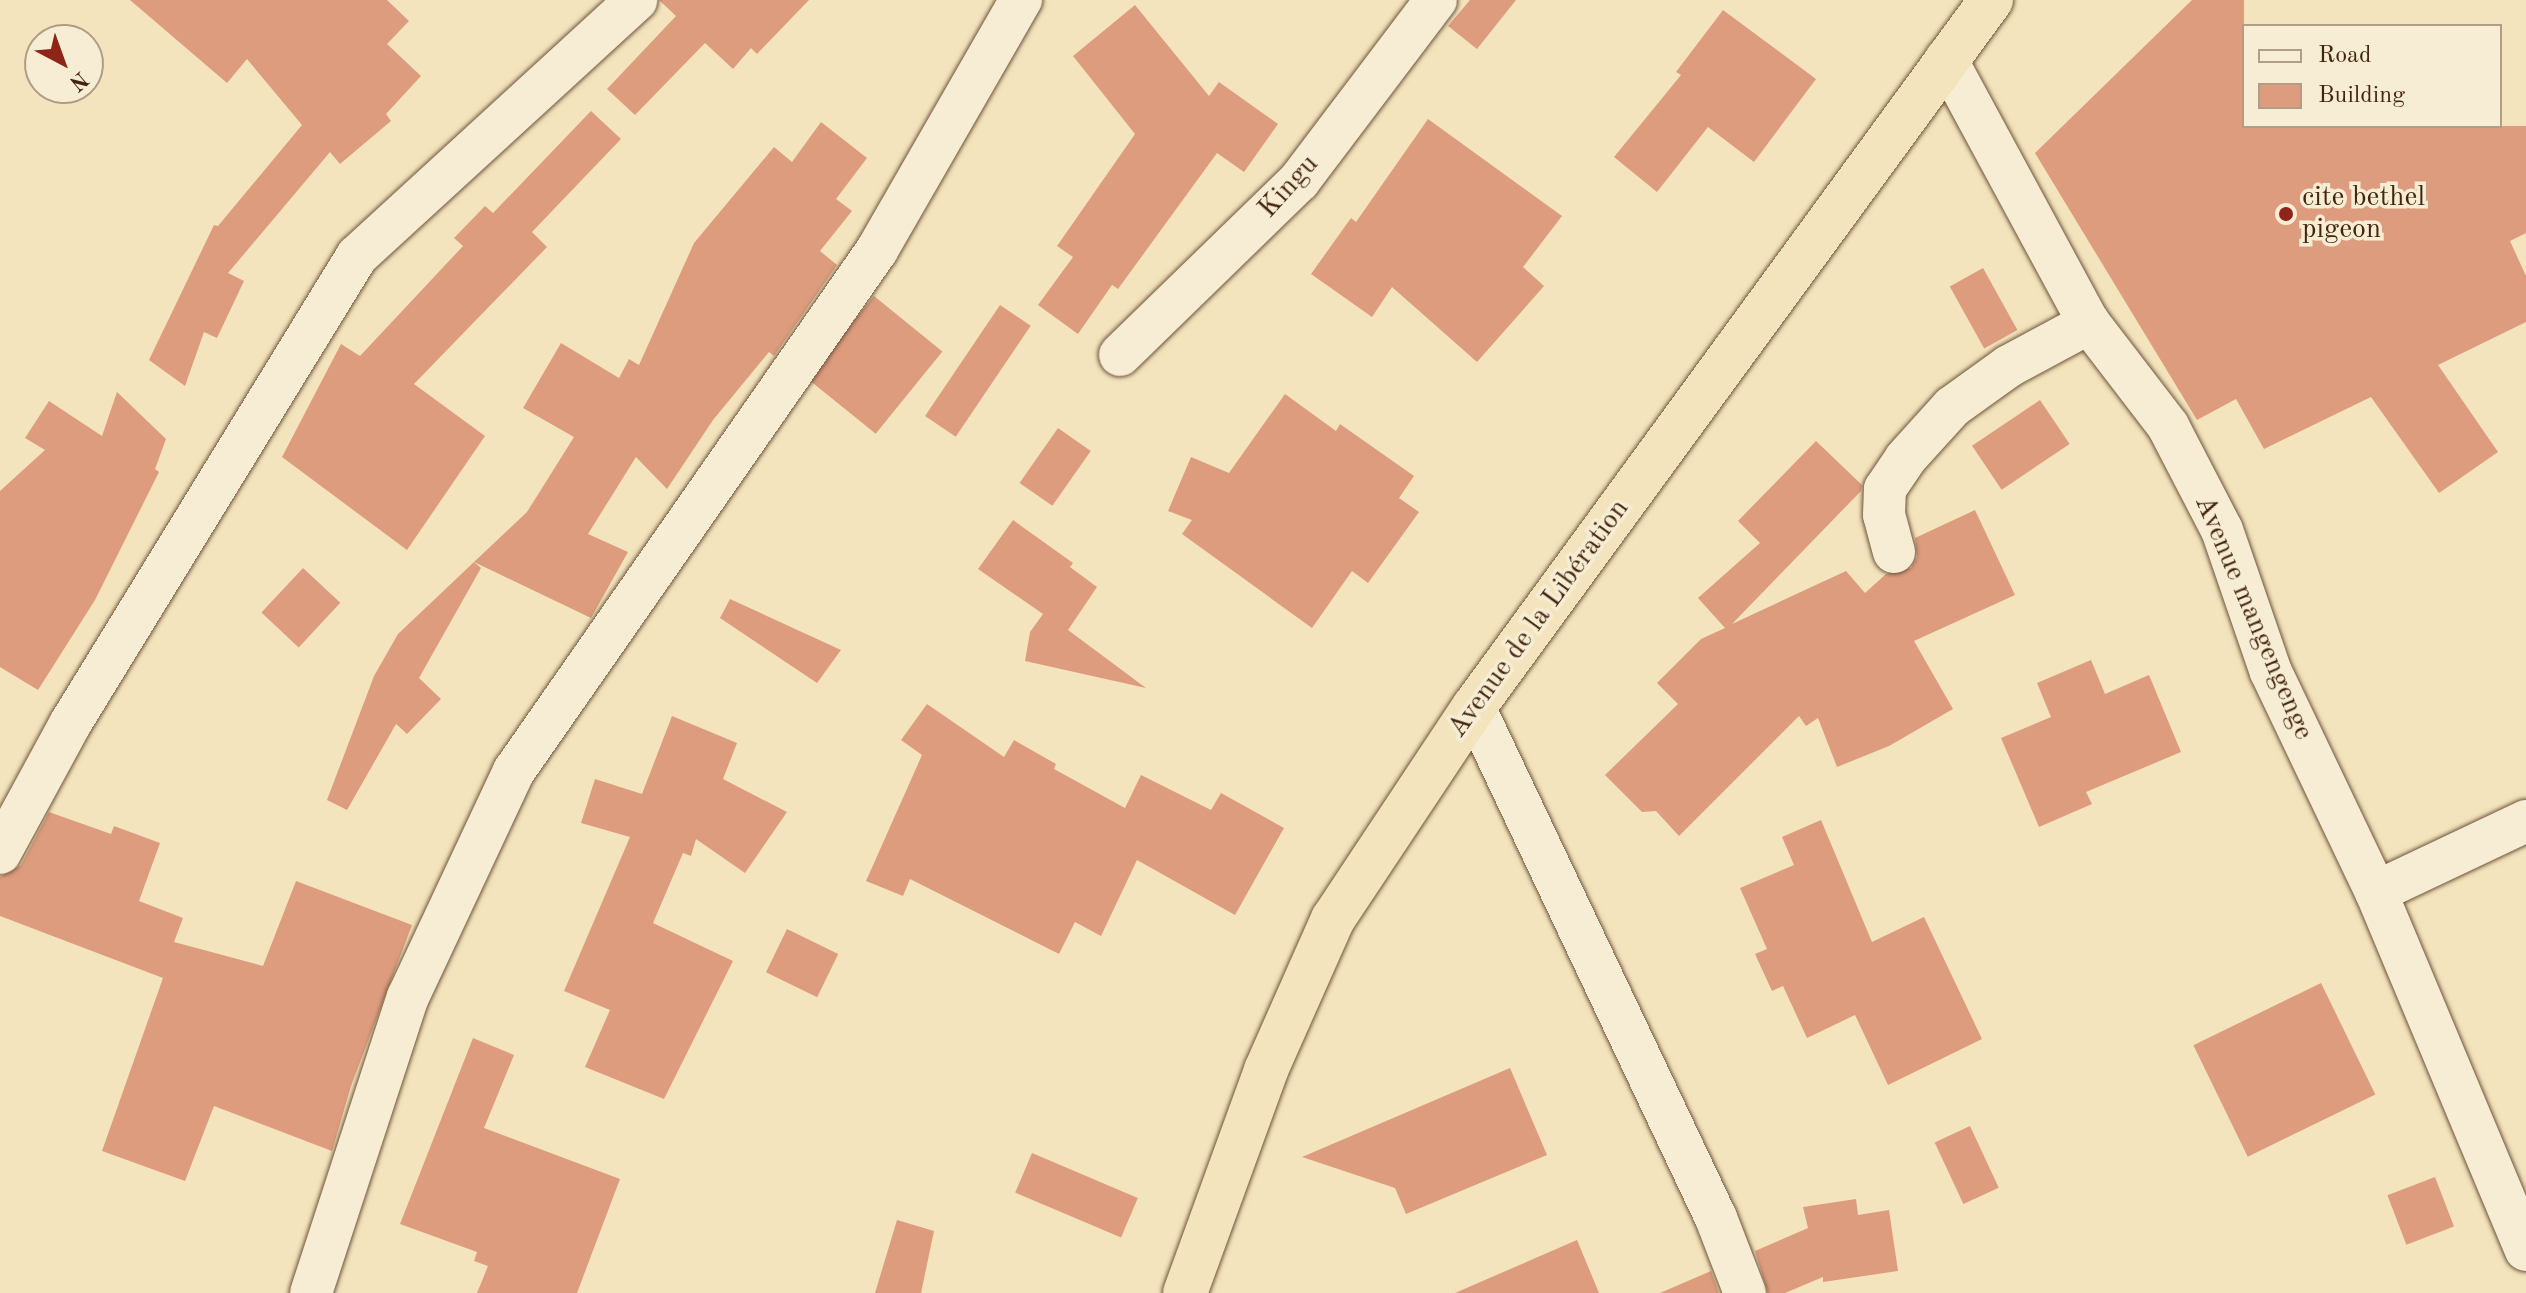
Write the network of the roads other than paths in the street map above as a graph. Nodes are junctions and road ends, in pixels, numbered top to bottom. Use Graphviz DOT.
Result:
graph roads {
  1 [pos="636,0"];
  2 [pos="1021,0"];
  3 [pos="1436,0"];
  4 [pos="1991,0"];
  5 [pos="1946,59"];
  6 [pos="2089,323"];
  7 [pos="1120,355"];
  8 [pos="1894,552"];
  9 [pos="1474,707"];
  10 [pos="2526,821"];
  11 [pos="0,853"];
  12 [pos="2376,892"];
  13 [pos="2526,1250"];
  14 [pos="311,1293"];
  15 [pos="1185,1293"];
  16 [pos="1745,1293"];
  1 -- 11 [label="street"];
  2 -- 14 [label="street"];
  3 -- 7 [label="street, Kingu"];
  4 -- 5 [label="highway, Avenue de la Libération"];
  5 -- 6 [label="street, Avenue mangengenge"];
  5 -- 9 [label="highway, Avenue de la Libération"];
  6 -- 8 [label="street"];
  6 -- 12 [label="street, Avenue mangengenge"];
  9 -- 15 [label="highway, Avenue de la Libération"];
  9 -- 16 [label="street"];
  10 -- 12 [label="street"];
  12 -- 13 [label="street, Avenue mangengenge"];
}
